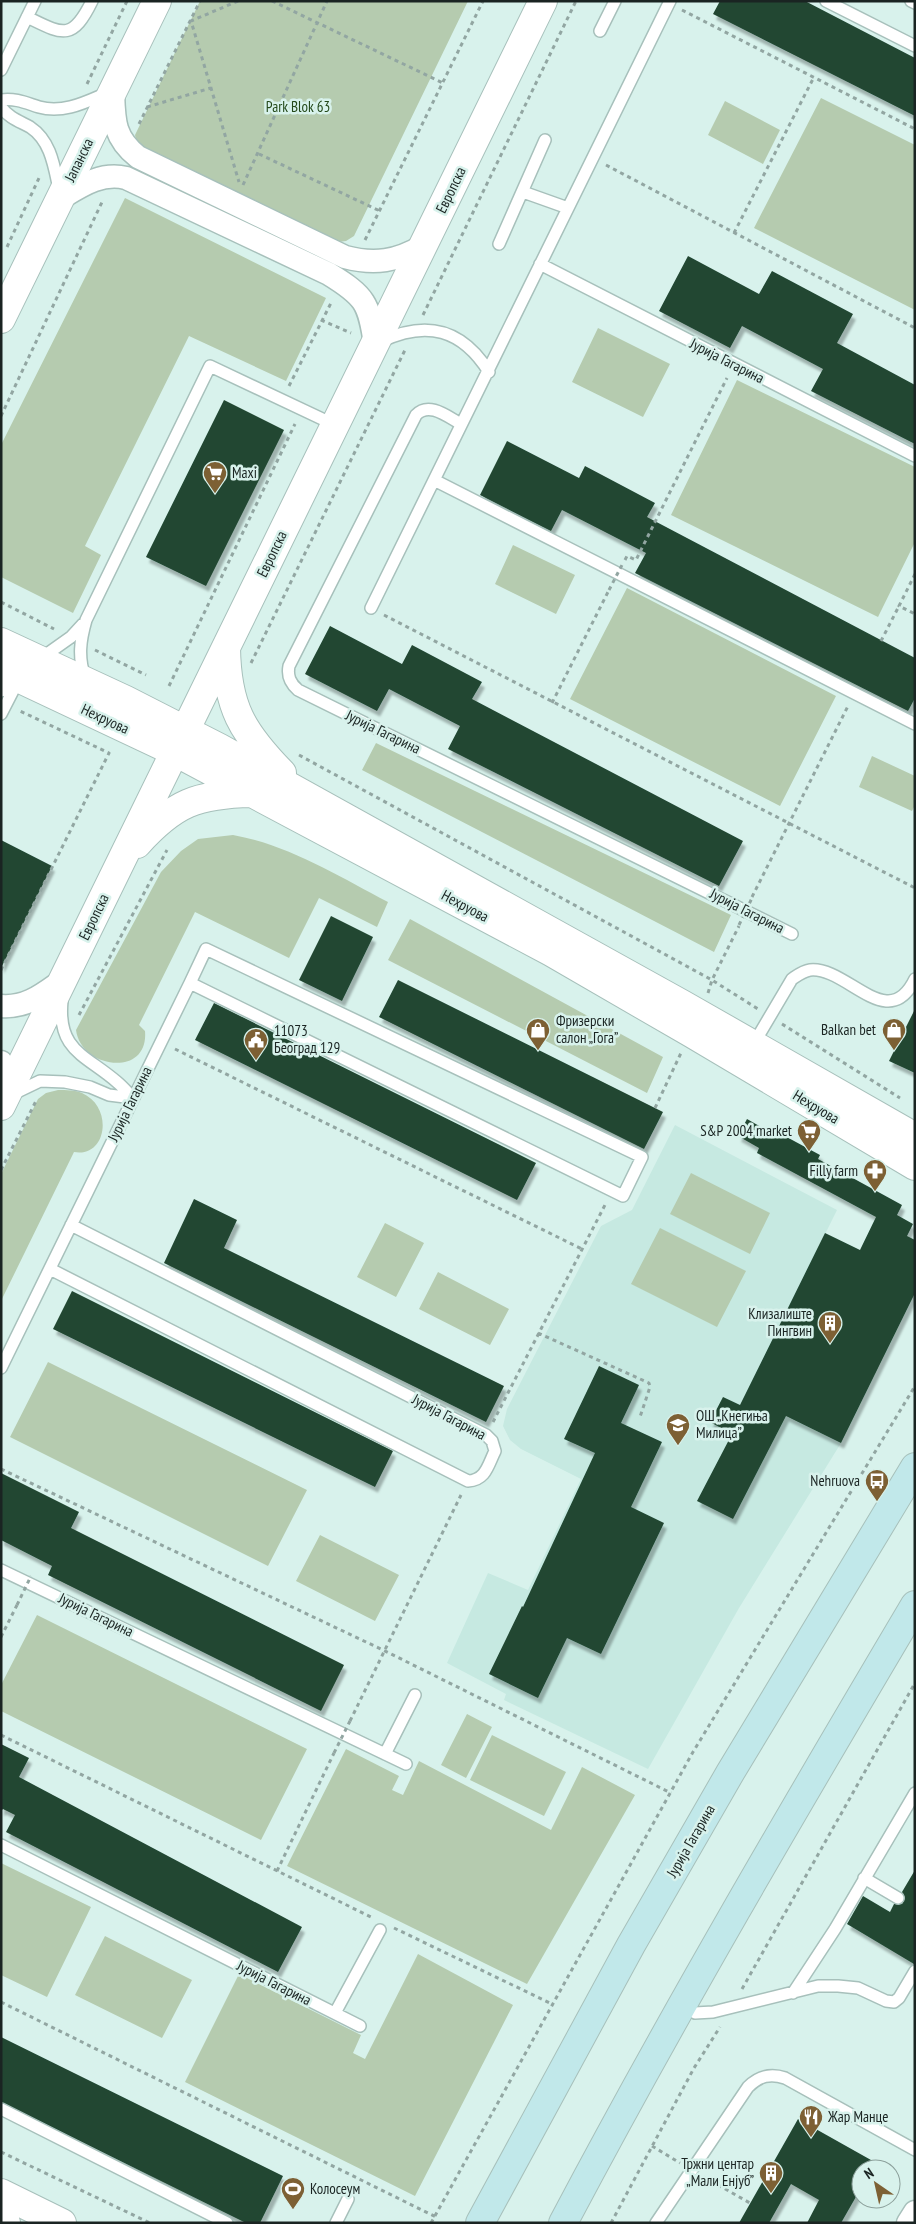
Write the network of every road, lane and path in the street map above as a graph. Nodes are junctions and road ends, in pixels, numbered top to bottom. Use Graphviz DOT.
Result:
graph roads {
  1 [pos="35,1"];
  2 [pos="92,1"];
  3 [pos="127,1"];
  4 [pos="157,1"];
  5 [pos="200,1"];
  6 [pos="238,1"];
  7 [pos="272,1"];
  8 [pos="327,1"];
  9 [pos="484,1"];
  10 [pos="543,1"];
  11 [pos="576,1"];
  12 [pos="615,1"];
  13 [pos="826,1"];
  14 [pos="911,1"];
  15 [pos="669,2"];
  16 [pos="915,3"];
  17 [pos="27,17"];
  18 [pos="191,21"];
  19 [pos="318,23"];
  20 [pos="600,31"];
  21 [pos="915,46"];
  22 [pos="5,54"];
  23 [pos="1,70"];
  24 [pos="814,77"];
  25 [pos="443,83"];
  26 [pos="211,88"];
  27 [pos="114,90"];
  28 [pos="1,100"];
  29 [pos="75,106"];
  30 [pos="1,107"];
  31 [pos="146,107"];
  32 [pos="915,129"];
  33 [pos="135,132"];
  34 [pos="545,140"];
  35 [pos="259,154"];
  36 [pos="52,155"];
  37 [pos="592,158"];
  38 [pos="233,184"];
  39 [pos="241,189"];
  40 [pos="523,192"];
  41 [pos="61,198"];
  42 [pos="568,208"];
  43 [pos="380,211"];
  44 [pos="734,233"];
  45 [pos="499,244"];
  46 [pos="423,246"];
  47 [pos="361,248"];
  48 [pos="5,251"];
  49 [pos="540,264"];
  50 [pos="1,319"];
  51 [pos="321,320"];
  52 [pos="915,328"];
  53 [pos="415,330"];
  54 [pos="366,340"];
  55 [pos="734,364"];
  56 [pos="488,372"];
  57 [pos="461,424"];
  58 [pos="335,425"];
  59 [pos="915,456"];
  60 [pos="434,480"];
  61 [pos="915,574"];
  62 [pos="899,606"];
  63 [pos="370,608"];
  64 [pos="915,614"];
  65 [pos="86,620"];
  66 [pos="881,641"];
  67 [pos="1,642"];
  68 [pos="226,648"];
  69 [pos="39,659"];
  70 [pos="250,666"];
  71 [pos="177,670"];
  72 [pos="8,679"];
  73 [pos="86,681"];
  74 [pos="169,686"];
  75 [pos="850,702"];
  76 [pos="552,703"];
  77 [pos="3,709"];
  78 [pos="915,724"];
  79 [pos="180,741"];
  80 [pos="296,753"];
  81 [pos="253,793"];
  82 [pos="303,794"];
  83 [pos="790,823"];
  84 [pos="170,843"];
  85 [pos="121,862"];
  86 [pos="915,888"];
  87 [pos="792,934"];
  88 [pos="1,970"];
  89 [pos="64,979"];
  90 [pos="915,979"];
  91 [pos="712,980"];
  92 [pos="190,983"];
  93 [pos="1,1006"];
  94 [pos="770,1017"];
  95 [pos="67,1037"];
  96 [pos="161,1042"];
  97 [pos="754,1045"];
  98 [pos="685,1046"];
  99 [pos="1,1062"];
  100 [pos="46,1082"];
  101 [pos="133,1098"];
  102 [pos="3,1103"];
  103 [pos="907,1103"];
  104 [pos="655,1108"];
  105 [pos="915,1137"];
  106 [pos="915,1166"];
  107 [pos="1,1170"];
  108 [pos="612,1190"];
  109 [pos="71,1226"];
  110 [pos="582,1249"];
  111 [pos="50,1269"];
  112 [pos="538,1333"];
  113 [pos="1,1368"];
  114 [pos="915,1386"];
  115 [pos="640,1417"];
  116 [pos="486,1435"];
  117 [pos="915,1467"];
  118 [pos="1,1469"];
  119 [pos="468,1481"];
  120 [pos="1,1570"];
  121 [pos="31,1576"];
  122 [pos="911,1621"];
  123 [pos="1,1636"];
  124 [pos="383,1650"];
  125 [pos="915,1683"];
  126 [pos="416,1695"];
  127 [pos="1,1735"];
  128 [pos="386,1754"];
  129 [pos="406,1764"];
  130 [pos="671,1793"];
  131 [pos="915,1793"];
  132 [pos="1,1845"];
  133 [pos="277,1871"];
  134 [pos="864,1878"];
  135 [pos="898,1898"];
  136 [pos="375,1918"];
  137 [pos="393,1927"];
  138 [pos="380,1930"];
  139 [pos="915,1971"];
  140 [pos="793,1993"];
  141 [pos="1,2002"];
  142 [pos="554,2005"];
  143 [pos="682,2006"];
  144 [pos="732,2009"];
  145 [pos="335,2013"];
  146 [pos="360,2026"];
  147 [pos="1,2109"];
  148 [pos="915,2150"];
  149 [pos="1,2152"];
  150 [pos="1,2193"];
  151 [pos="348,2199"];
  152 [pos="915,2212"];
  153 [pos="436,2217"];
  154 [pos="1,2221"];
  155 [pos="6,2223"];
  156 [pos="62,2223"];
  157 [pos="150,2223"];
  158 [pos="228,2223"];
  159 [pos="336,2223"];
  160 [pos="431,2223"];
  161 [pos="480,2223"];
  162 [pos="563,2223"];
  163 [pos="611,2223"];
  164 [pos="656,2223"];
  165 [pos="908,2223"];
  1 -- 17 [label="lane"];
  2 -- 17 [label="lane"];
  3 -- 29 [label="path"];
  4 -- 27 [label="street, Јапанска"];
  5 -- 18 [label="path"];
  6 -- 18 [label="path"];
  7 -- 19 [label="path"];
  8 -- 19 [label="path"];
  9 -- 25 [label="path"];
  10 -- 46 [label="street, Европска"];
  11 -- 53 [label="path"];
  12 -- 20 [label="lane"];
  13 -- 21 [label="lane"];
  14 -- 16 [label="lane"];
  15 -- 24 [label="path"];
  15 -- 37 [label="lane"];
  17 -- 22 [label="lane"];
  18 -- 26 [label="path"];
  18 -- 31 [label="path"];
  19 -- 25 [label="path"];
  19 -- 35 [label="path"];
  22 -- 23 [label="lane"];
  24 -- 32 [label="path"];
  24 -- 44 [label="path"];
  25 -- 43 [label="path"];
  26 -- 31 [label="path"];
  26 -- 39 [label="path"];
  27 -- 29 [label="lane"];
  27 -- 41 [label="street, Јапанска"];
  27 -- 46 [label="street"];
  28 -- 29 [label="lane"];
  30 -- 36 [label="lane"];
  31 -- 33 [label="path"];
  34 -- 40 [label="lane"];
  35 -- 39 [label="path"];
  35 -- 43 [label="path"];
  36 -- 41 [label="lane"];
  36 -- 48 [label="path"];
  37 -- 42 [label="lane"];
  37 -- 44 [label="path"];
  38 -- 39 [label="path"];
  40 -- 42 [label="lane"];
  40 -- 45 [label="lane"];
  41 -- 50 [label="street, Јапанска"];
  41 -- 54 [label="street"];
  42 -- 49 [label="lane"];
  43 -- 47 [label="path"];
  44 -- 52 [label="path"];
  46 -- 54 [label="street, Европска"];
  49 -- 55 [label="lane, Јурија Гагарина"];
  49 -- 56 [label="lane"];
  51 -- 54 [label="path"];
  53 -- 54 [label="lane"];
  53 -- 56 [label="lane"];
  53 -- 70 [label="path"];
  54 -- 58 [label="street, Европска"];
  55 -- 59 [label="lane, Јурија Гагарина"];
  55 -- 76 [label="path, bridge"];
  56 -- 57 [label="lane"];
  57 -- 60 [label="lane"];
  57 -- 87 [label="lane, Јурија Гагарина"];
  58 -- 65 [label="lane"];
  58 -- 68 [label="street, Европска"];
  60 -- 63 [label="lane"];
  60 -- 78 [label="lane"];
  61 -- 62 [label="path"];
  62 -- 64 [label="path"];
  62 -- 66 [label="path"];
  63 -- 76 [label="path"];
  65 -- 69 [label="lane"];
  65 -- 73 [label="lane"];
  67 -- 69 [label="street, Нехруова"];
  68 -- 79 [label="street, Европска"];
  68 -- 82 [label="street"];
  69 -- 73 [label="street, Нехруова"];
  71 -- 74 [label="path"];
  72 -- 77 [label="lane"];
  72 -- 79 [label="street, Нехруова"];
  73 -- 79 [label="street, Нехруова"];
  75 -- 83 [label="path"];
  76 -- 83 [label="path"];
  77 -- 88 [label="path"];
  79 -- 81 [label="street, Нехруова"];
  79 -- 82 [label="street, Нехруова"];
  79 -- 85 [label="street, Европска"];
  80 -- 91 [label="path"];
  81 -- 85 [label="street"];
  81 -- 106 [label="street, Нехруова"];
  82 -- 97 [label="street, Нехруова"];
  83 -- 86 [label="path"];
  83 -- 91 [label="path, bridge"];
  84 -- 95 [label="path"];
  85 -- 89 [label="street, Европска"];
  89 -- 93 [label="street"];
  89 -- 95 [label="lane"];
  89 -- 102 [label="street, Европска"];
  90 -- 94 [label="lane"];
  91 -- 94 [label="path"];
  92 -- 96 [label="lane, Јурија Гагарина"];
  92 -- 108 [label="lane"];
  92 -- 108 [label="lane, Јурија Гагарина"];
  94 -- 97 [label="lane"];
  94 -- 103 [label="path"];
  95 -- 101 [label="lane"];
  96 -- 101 [label="lane, Јурија Гагарина"];
  96 -- 110 [label="path"];
  97 -- 105 [label="street, Нехруова"];
  98 -- 104 [label="path"];
  99 -- 102 [label="street"];
  100 -- 101 [label="lane"];
  100 -- 102 [label="lane"];
  100 -- 107 [label="path"];
  101 -- 109 [label="lane, Јурија Гагарина"];
  108 -- 110 [label="path"];
  109 -- 111 [label="lane, Јурија Гагарина"];
  109 -- 116 [label="lane, Јурија Гагарина"];
  110 -- 112 [label="path"];
  111 -- 113 [label="lane, Јурија Гагарина"];
  111 -- 119 [label="lane"];
  112 -- 115 [label="path"];
  112 -- 116 [label="path"];
  114 -- 130 [label="path"];
  116 -- 119 [label="lane, Јурија Гагарина"];
  117 -- 161 [label="main road, Јурија Гагарина"];
  118 -- 124 [label="path"];
  119 -- 124 [label="path"];
  120 -- 128 [label="lane, Јурија Гагарина"];
  121 -- 123 [label="path, bridge"];
  122 -- 143 [label="main road"];
  124 -- 130 [label="path"];
  124 -- 133 [label="path, bridge"];
  125 -- 144 [label="path"];
  126 -- 128 [label="lane"];
  127 -- 133 [label="path"];
  128 -- 129 [label="lane, Јурија Гагарина"];
  130 -- 142 [label="path"];
  131 -- 134 [label="lane"];
  132 -- 145 [label="lane, Јурија Гагарина"];
  133 -- 136 [label="path"];
  134 -- 135 [label="lane"];
  134 -- 140 [label="lane"];
  137 -- 142 [label="path"];
  138 -- 145 [label="lane"];
  139 -- 140 [label="lane"];
  140 -- 144 [label="lane"];
  141 -- 153 [label="path"];
  142 -- 153 [label="path"];
  143 -- 144 [label="lane"];
  143 -- 162 [label="main road"];
  144 -- 163 [label="path"];
  145 -- 146 [label="lane, Јурија Гагарина"];
  147 -- 158 [label="lane"];
  148 -- 164 [label="lane"];
  149 -- 157 [label="path"];
  150 -- 156 [label="street"];
  151 -- 159 [label="lane"];
  152 -- 165 [label="street"];
  153 -- 160 [label="path"];
  154 -- 155 [label="street"];
}
